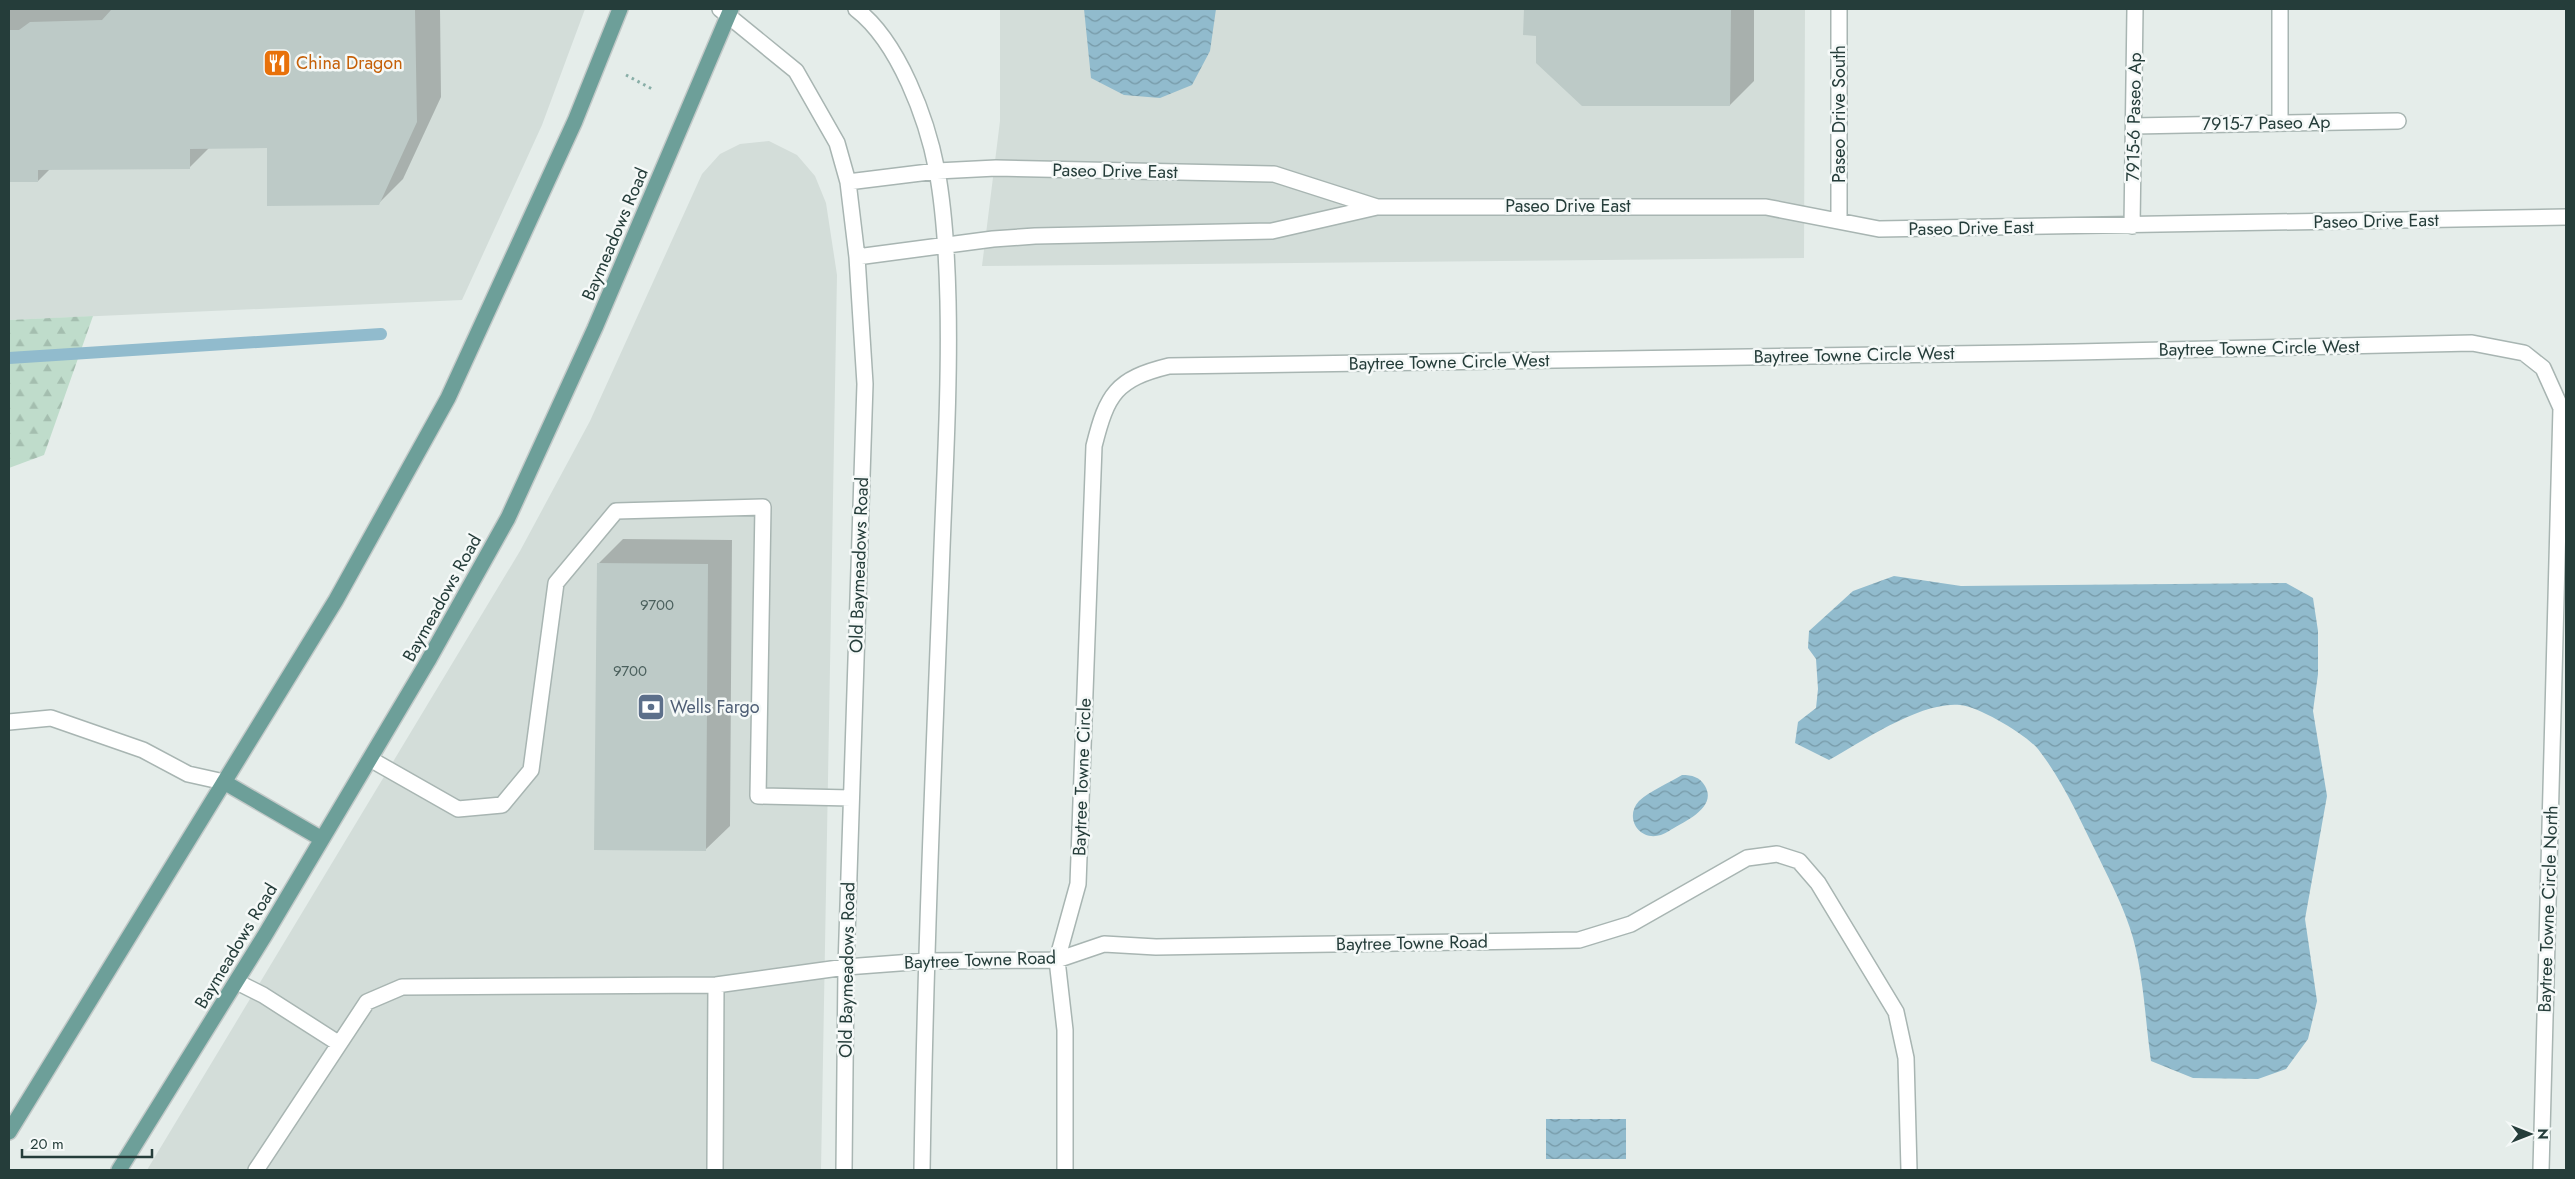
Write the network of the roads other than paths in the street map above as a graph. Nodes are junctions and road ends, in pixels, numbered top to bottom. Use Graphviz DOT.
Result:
graph roads {
  1 [pos="620,9"];
  2 [pos="856,9"];
  3 [pos="1838,9"];
  4 [pos="2135,9"];
  5 [pos="2280,9"];
  6 [pos="726,11"];
  7 [pos="868,14"];
  8 [pos="2398,121"];
  9 [pos="2280,123"];
  10 [pos="2134,126"];
  11 [pos="937,171"];
  12 [pos="848,182"];
  13 [pos="1377,207"];
  14 [pos="2566,218"];
  15 [pos="1838,219"];
  16 [pos="2132,226"];
  17 [pos="946,245"];
  18 [pos="857,257"];
  19 [pos="1119,386"];
  20 [pos="2561,408"];
  21 [pos="9,722"];
  22 [pos="370,759"];
  23 [pos="224,782"];
  24 [pos="851,798"];
  25 [pos="322,840"];
  26 [pos="1057,960"];
  27 [pos="926,961"];
  28 [pos="846,967"];
  29 [pos="236,982"];
  30 [pos="716,985"];
  31 [pos="338,1043"];
  32 [pos="9,1132"];
  33 [pos="119,1170"];
  34 [pos="256,1170"];
  35 [pos="716,1170"];
  36 [pos="844,1170"];
  37 [pos="922,1170"];
  38 [pos="1065,1170"];
  39 [pos="1909,1170"];
  40 [pos="2541,1170"];
  1 -- 23 [label="main road"];
  2 -- 7 [label="street"];
  3 -- 15 [label="street, Paseo Drive South"];
  4 -- 10 [label="street, 7915-6 Paseo Ap"];
  5 -- 9 [label="street"];
  6 -- 12 [label="street, Old Baymeadows Road"];
  6 -- 22 [label="main road, Baymeadows Road"];
  7 -- 11 [label="street"];
  8 -- 9 [label="street, 7915-7 Paseo Ap"];
  9 -- 10 [label="street, 7915-7 Paseo Ap"];
  10 -- 16 [label="street, 7915-6 Paseo Ap"];
  11 -- 12 [label="street, Paseo Drive East"];
  11 -- 13 [label="street, Paseo Drive East"];
  11 -- 17 [label="street"];
  12 -- 18 [label="street, Old Baymeadows Road"];
  13 -- 15 [label="street, Paseo Drive East"];
  13 -- 17 [label="street, Paseo Drive East"];
  14 -- 16 [label="street, Paseo Drive East"];
  15 -- 16 [label="street, Paseo Drive East"];
  17 -- 18 [label="street, Paseo Drive East"];
  17 -- 27 [label="street"];
  18 -- 24 [label="street, Old Baymeadows Road"];
  19 -- 20 [label="street, Baytree Towne Circle West"];
  19 -- 26 [label="street, Baytree Towne Circle"];
  20 -- 40 [label="street, Baytree Towne Circle North"];
  21 -- 23 [label="street"];
  22 -- 24 [label="street"];
  22 -- 25 [label="main road, Baymeadows Road"];
  23 -- 25 [label="main road"];
  23 -- 32 [label="main road"];
  24 -- 28 [label="street, Old Baymeadows Road"];
  25 -- 29 [label="main road, Baymeadows Road"];
  26 -- 27 [label="street, Baytree Towne Road"];
  26 -- 38 [label="street, Baytree Towne Circle"];
  26 -- 39 [label="street, Baytree Towne Road"];
  27 -- 28 [label="street, Baytree Towne Road"];
  27 -- 37 [label="street"];
  28 -- 30 [label="street, Baytree Towne Road"];
  28 -- 36 [label="street, Old Baymeadows Road"];
  29 -- 31 [label="street"];
  29 -- 33 [label="main road, Baymeadows Road"];
  30 -- 31 [label="street, Baytree Towne Road"];
  30 -- 35 [label="street"];
  31 -- 34 [label="street, Baytree Towne Road"];
}
